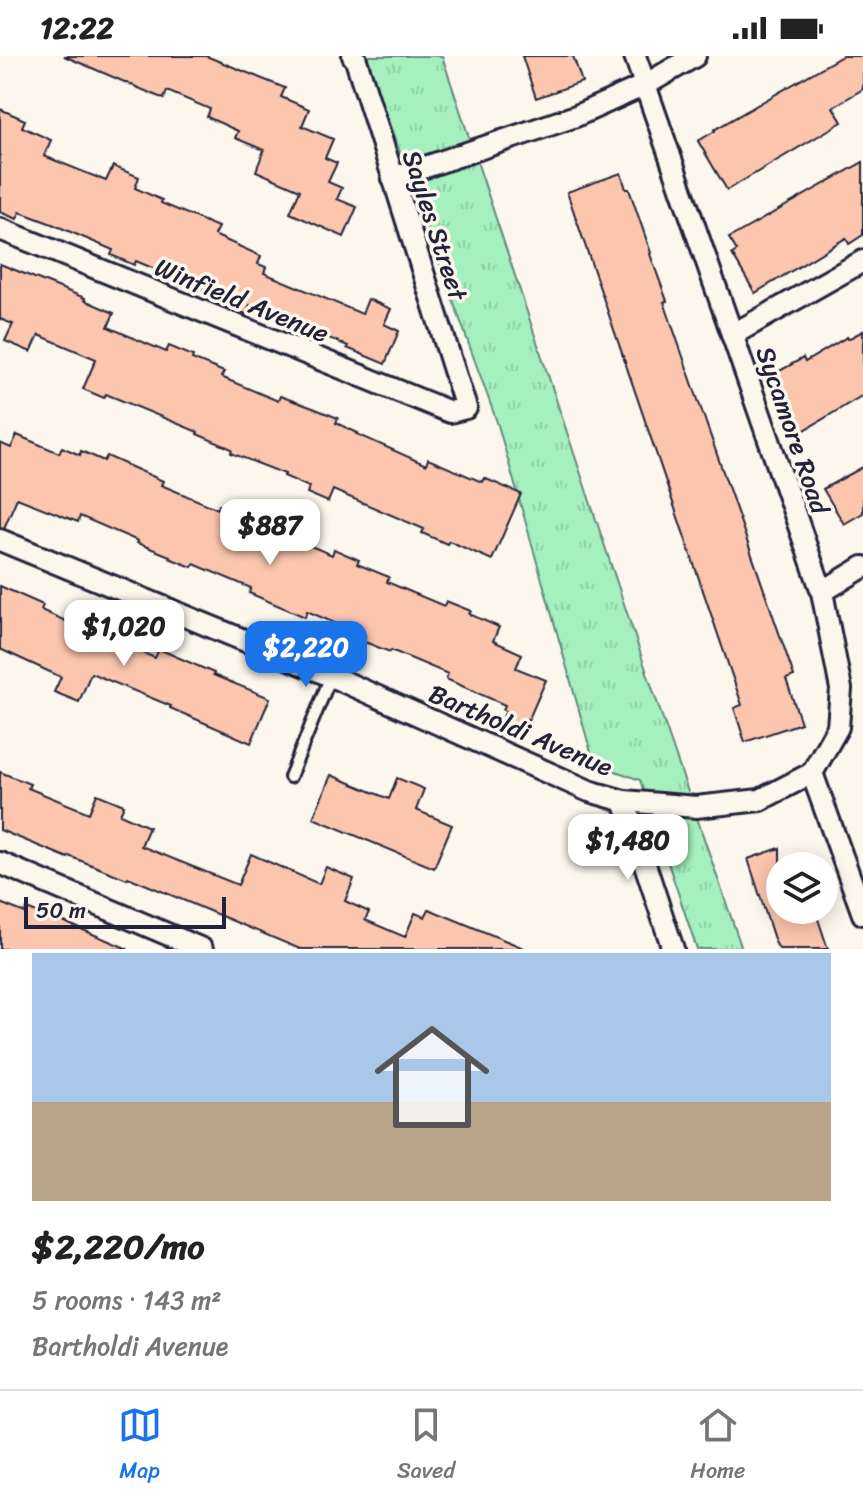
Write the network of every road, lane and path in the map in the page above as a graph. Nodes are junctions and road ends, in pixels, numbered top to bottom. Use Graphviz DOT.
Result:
graph roads {
  1 [pos="354,56"];
  2 [pos="635,56"];
  3 [pos="695,56"];
  4 [pos="645,85"];
  5 [pos="393,178"];
  6 [pos="0,229"];
  7 [pos="863,261"];
  8 [pos="732,335"];
  9 [pos="466,408"];
  10 [pos="0,540"];
  11 [pos="863,567"];
  12 [pos="822,592"];
  13 [pos="331,676"];
  14 [pos="812,773"];
  15 [pos="290,777"];
  16 [pos="624,801"];
  17 [pos="0,863"];
  18 [pos="863,914"];
  19 [pos="202,949"];
  20 [pos="673,949"];
  1 -- 5 [label="street, Sayles Street"];
  2 -- 4 [label="street, Sycamore Road"];
  3 -- 4 [label="street"];
  4 -- 5 [label="street"];
  4 -- 8 [label="street, Sycamore Road"];
  5 -- 9 [label="street, Sayles Street"];
  6 -- 9 [label="street, Winfield Avenue"];
  7 -- 8 [label="street"];
  8 -- 12 [label="street, Sycamore Road"];
  10 -- 13 [label="street, Bartholdi Avenue"];
  11 -- 12 [label="street"];
  12 -- 14 [label="street, Sycamore Road"];
  13 -- 15 [label="lane"];
  13 -- 16 [label="street, Bartholdi Avenue"];
  14 -- 16 [label="street"];
  14 -- 18 [label="street"];
  16 -- 20 [label="street"];
  17 -- 19 [label="street"];
}
